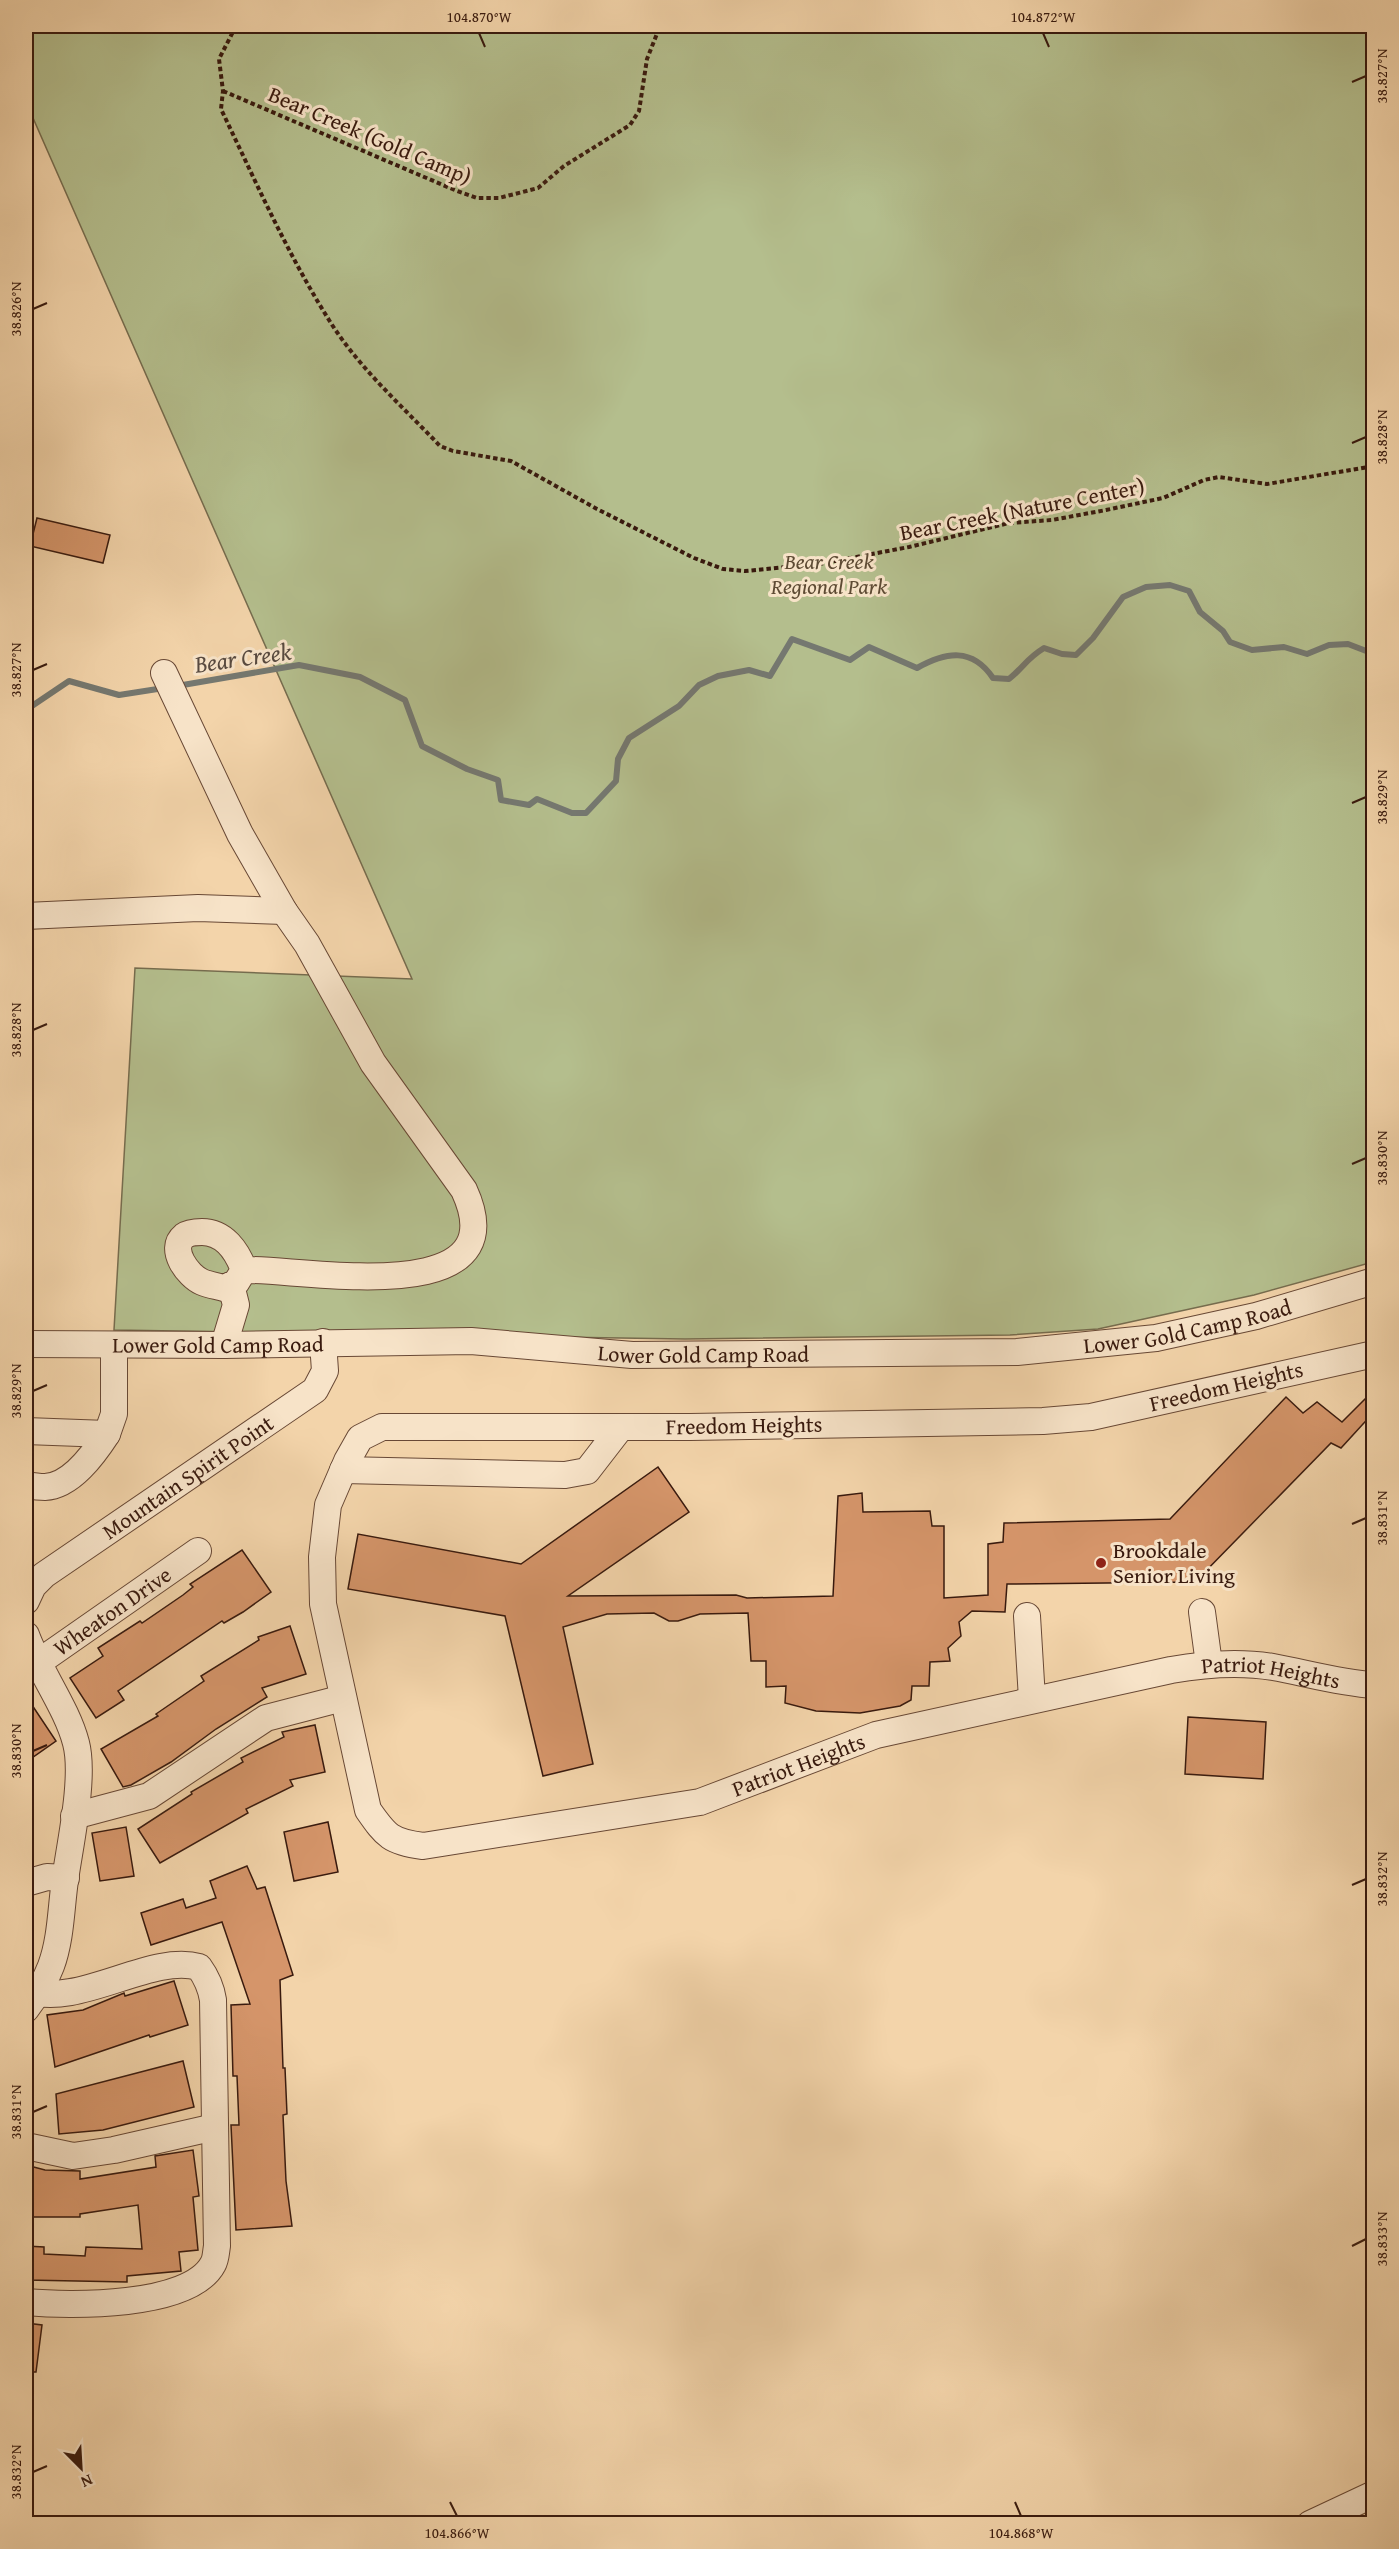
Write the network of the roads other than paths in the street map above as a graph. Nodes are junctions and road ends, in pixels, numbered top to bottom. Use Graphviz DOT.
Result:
graph roads {
  1 [pos="164,674"];
  2 [pos="284,911"];
  3 [pos="26,916"];
  4 [pos="1374,1281"];
  5 [pos="323,1342"];
  6 [pos="26,1344"];
  7 [pos="114,1345"];
  8 [pos="225,1345"];
  9 [pos="1374,1354"];
  10 [pos="621,1427"];
  11 [pos="26,1431"];
  12 [pos="106,1434"];
  13 [pos="343,1470"];
  14 [pos="26,1485"];
  15 [pos="198,1551"];
  16 [pos="26,1601"];
  17 [pos="1202,1612"];
  18 [pos="1027,1616"];
  19 [pos="26,1635"];
  20 [pos="1209,1664"];
  21 [pos="31,1667"];
  22 [pos="1374,1685"];
  23 [pos="341,1689"];
  24 [pos="1032,1699"];
  25 [pos="74,1816"];
  26 [pos="66,1878"];
  27 [pos="26,1883"];
  28 [pos="30,1998"];
  29 [pos="215,2127"];
  30 [pos="26,2146"];
  31 [pos="26,2302"];
  32 [pos="1374,2494"];
  33 [pos="1310,2523"];
  1 -- 2 [label="street"];
  2 -- 3 [label="street"];
  2 -- 8 [label="street"];
  4 -- 5 [label="street, Lower Gold Camp Road"];
  5 -- 8 [label="street, Lower Gold Camp Road"];
  5 -- 16 [label="street, Mountain Spirit Point"];
  6 -- 7 [label="street, Lower Gold Camp Road"];
  7 -- 8 [label="street, Lower Gold Camp Road"];
  7 -- 12 [label="street"];
  9 -- 10 [label="street, Freedom Heights"];
  10 -- 13 [label="street, Freedom Heights"];
  10 -- 13 [label="street"];
  11 -- 12 [label="street"];
  12 -- 14 [label="street"];
  13 -- 23 [label="street, Freedom Heights"];
  15 -- 21 [label="street, Wheaton Drive"];
  17 -- 20 [label="street"];
  18 -- 24 [label="street"];
  19 -- 21 [label="street"];
  20 -- 22 [label="street, Patriot Heights"];
  20 -- 24 [label="street, Patriot Heights"];
  21 -- 25 [label="street"];
  23 -- 24 [label="street, Patriot Heights"];
  23 -- 25 [label="street"];
  25 -- 26 [label="street"];
  26 -- 27 [label="street"];
  26 -- 28 [label="street"];
  28 -- 29 [label="street"];
  29 -- 30 [label="street"];
  29 -- 31 [label="street"];
  32 -- 33 [label="street"];
}
